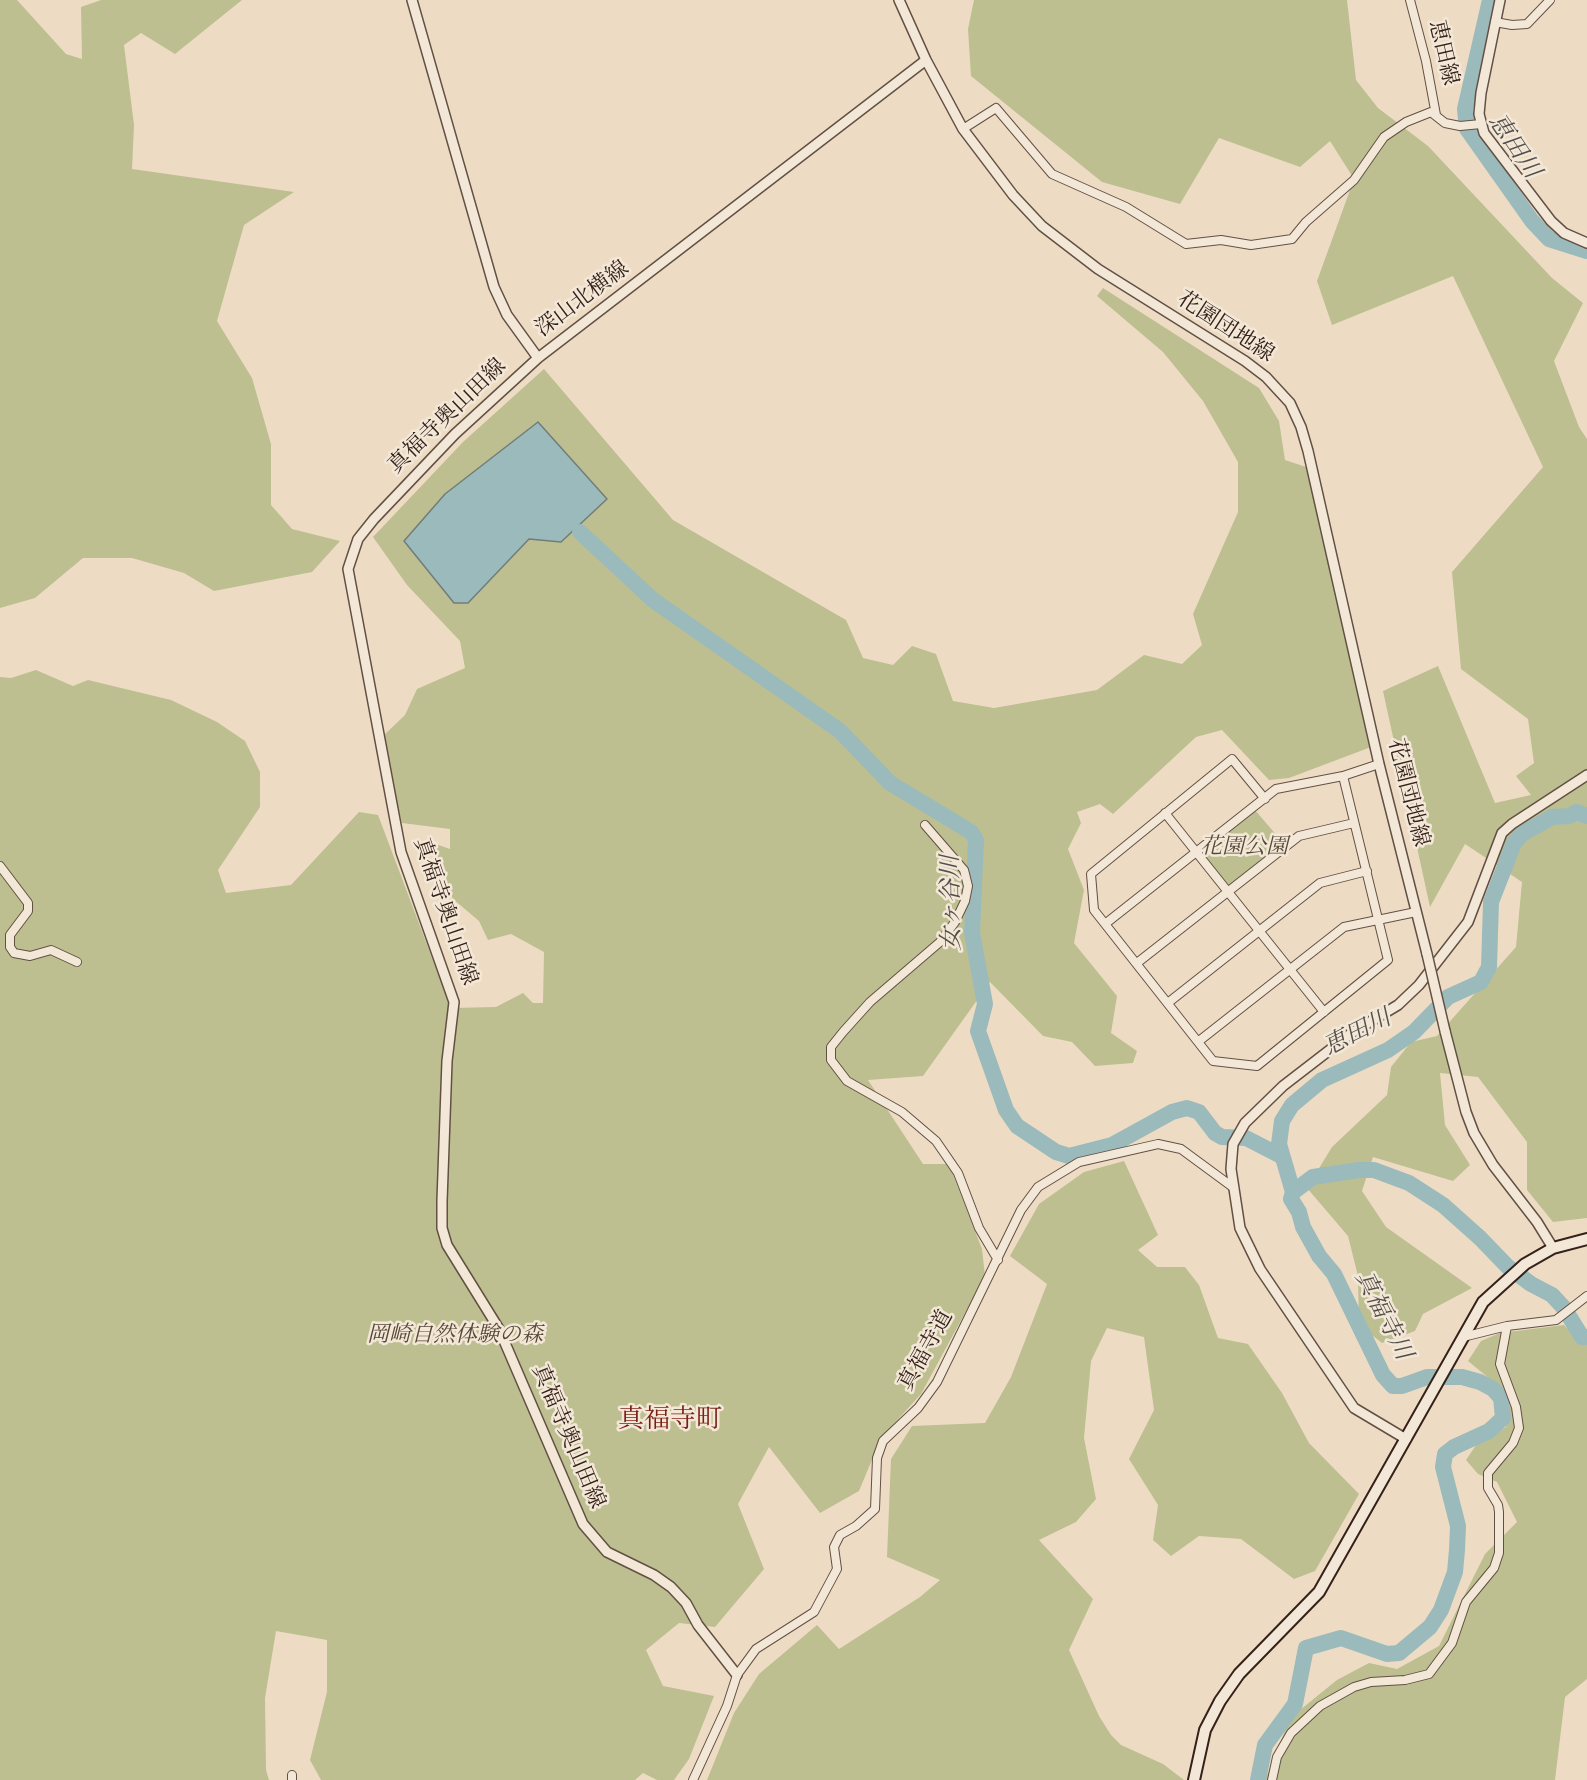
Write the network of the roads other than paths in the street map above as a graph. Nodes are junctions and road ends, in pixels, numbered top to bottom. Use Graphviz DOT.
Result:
graph roads {
  1 [pos="412,0"];
  2 [pos="899,0"];
  3 [pos="1410,0"];
  4 [pos="1500,0"];
  5 [pos="1550,0"];
  6 [pos="1495,22"];
  7 [pos="926,60"];
  8 [pos="1436,116"];
  9 [pos="1479,124"];
  10 [pos="963,129"];
  11 [pos="1587,243"];
  12 [pos="538,358"];
  13 [pos="1379,764"];
  14 [pos="1342,776"];
  15 [pos="1587,776"];
  16 [pos="1265,799"];
  17 [pos="1165,813"];
  18 [pos="1354,823"];
  19 [pos="925,825"];
  20 [pos="1197,852"];
  21 [pos="0,866"];
  22 [pos="1367,871"];
  23 [pos="1229,892"];
  24 [pos="1416,912"];
  25 [pos="1379,921"];
  26 [pos="1105,924"];
  27 [pos="1259,930"];
  28 [pos="77,962"];
  29 [pos="1137,963"];
  30 [pos="1290,969"];
  31 [pos="1169,1002"];
  32 [pos="1324,1012"];
  33 [pos="1199,1041"];
  34 [pos="1234,1188"];
  35 [pos="1587,1239"];
  36 [pos="1553,1248"];
  37 [pos="998,1260"];
  38 [pos="1587,1296"];
  39 [pos="1507,1326"];
  40 [pos="1461,1338"];
  41 [pos="1406,1439"];
  42 [pos="737,1675"];
  43 [pos="693,1780"];
  44 [pos="1194,1780"];
  45 [pos="1272,1780"];
  1 -- 12 [label="street, 深山北横線"];
  2 -- 7 [label="street, 花園団地線"];
  3 -- 8 [label="street, 恵田線"];
  4 -- 6 [label="street"];
  5 -- 6 [label="street"];
  6 -- 9 [label="street"];
  7 -- 10 [label="street, 花園団地線"];
  7 -- 12 [label="street, 深山北横線"];
  8 -- 9 [label="street"];
  8 -- 10 [label="street"];
  9 -- 11 [label="street"];
  10 -- 13 [label="street, 花園団地線"];
  12 -- 42 [label="street, 真福寺奥山田線"];
  13 -- 14 [label="street"];
  13 -- 24 [label="street, 花園団地線"];
  14 -- 16 [label="street"];
  14 -- 18 [label="street"];
  15 -- 34 [label="street"];
  16 -- 17 [label="street"];
  16 -- 20 [label="street"];
  17 -- 20 [label="street"];
  17 -- 26 [label="street"];
  18 -- 22 [label="street"];
  18 -- 23 [label="street"];
  19 -- 37 [label="street"];
  20 -- 23 [label="street"];
  20 -- 26 [label="street"];
  21 -- 28 [label="street"];
  22 -- 25 [label="street"];
  22 -- 27 [label="street"];
  23 -- 27 [label="street"];
  23 -- 29 [label="street"];
  24 -- 25 [label="street"];
  24 -- 36 [label="street, 花園団地線, bridge"];
  25 -- 30 [label="street"];
  25 -- 32 [label="street"];
  26 -- 29 [label="street"];
  27 -- 30 [label="street"];
  27 -- 31 [label="street"];
  29 -- 31 [label="street"];
  30 -- 32 [label="street"];
  30 -- 33 [label="street"];
  31 -- 33 [label="street"];
  32 -- 33 [label="street"];
  34 -- 37 [label="street, 真福寺道"];
  34 -- 41 [label="street"];
  35 -- 36 [label="main road"];
  36 -- 40 [label="main road"];
  37 -- 42 [label="street, 真福寺道"];
  38 -- 39 [label="street"];
  39 -- 40 [label="street"];
  39 -- 45 [label="street"];
  40 -- 41 [label="main road"];
  41 -- 44 [label="main road"];
  42 -- 43 [label="street, 真福寺道"];
}
